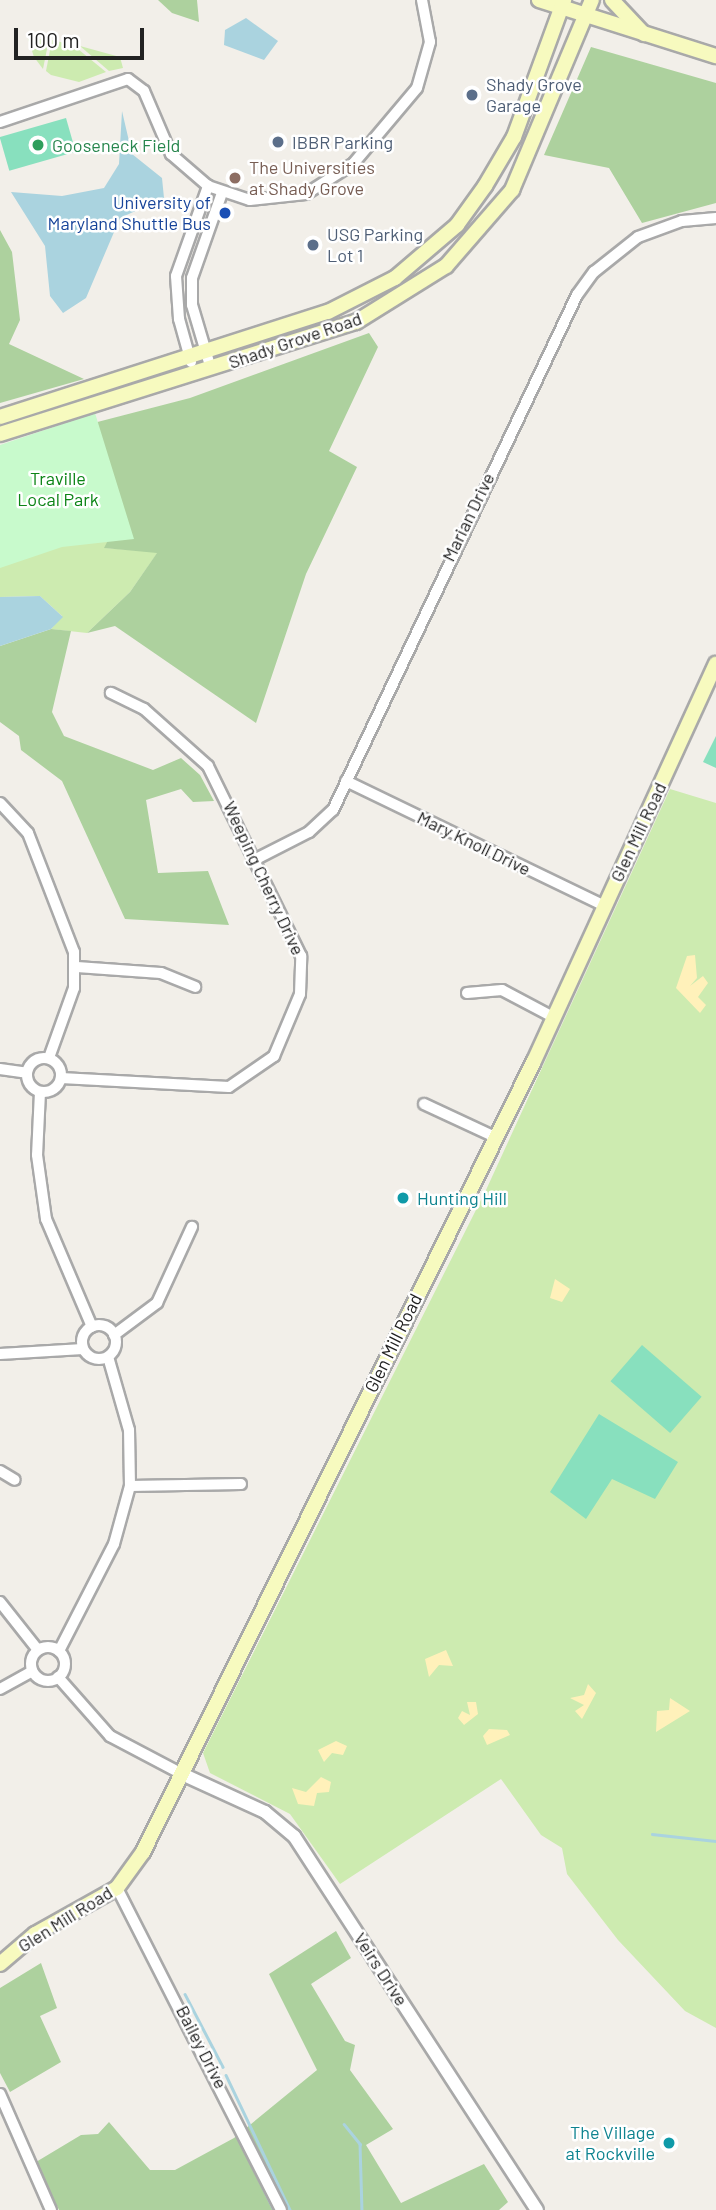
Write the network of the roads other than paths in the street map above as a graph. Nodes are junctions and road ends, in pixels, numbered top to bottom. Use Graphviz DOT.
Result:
graph roads {
  1 [pos="422,0"];
  2 [pos="592,0"];
  3 [pos="612,0"];
  4 [pos="554,4"];
  5 [pos="587,18"];
  6 [pos="645,35"];
  7 [pos="716,56"];
  8 [pos="0,122"];
  9 [pos="208,186"];
  10 [pos="222,193"];
  11 [pos="716,218"];
  12 [pos="205,350"];
  13 [pos="189,355"];
  14 [pos="211,369"];
  15 [pos="195,374"];
  16 [pos="0,416"];
  17 [pos="0,434"];
  18 [pos="716,664"];
  19 [pos="111,693"];
  20 [pos="346,781"];
  21 [pos="0,803"];
  22 [pos="258,858"];
  23 [pos="603,905"];
  24 [pos="77,967"];
  25 [pos="195,987"];
  26 [pos="467,993"];
  27 [pos="553,1017"];
  28 [pos="49,1058"];
  29 [pos="0,1069"];
  30 [pos="27,1073"];
  31 [pos="61,1078"];
  32 [pos="40,1092"];
  33 [pos="424,1104"];
  34 [pos="495,1137"];
  35 [pos="192,1227"];
  36 [pos="92,1327"];
  37 [pos="114,1335"];
  38 [pos="83,1349"];
  39 [pos="0,1354"];
  40 [pos="108,1357"];
  41 [pos="0,1471"];
  42 [pos="15,1480"];
  43 [pos="241,1484"];
  44 [pos="130,1486"];
  45 [pos="0,1602"];
  46 [pos="38,1650"];
  47 [pos="59,1651"];
  48 [pos="32,1671"];
  49 [pos="58,1677"];
  50 [pos="0,1689"];
  51 [pos="183,1774"];
  52 [pos="117,1888"];
  53 [pos="0,1964"];
  54 [pos="0,2094"];
  55 [pos="51,2210"];
  56 [pos="281,2210"];
  57 [pos="537,2210"];
  1 -- 10 [label="street"];
  2 -- 5 [label="main road, Shady Grove Road"];
  3 -- 6 [label="main road"];
  4 -- 5 [label="main road"];
  4 -- 12 [label="main road, Shady Grove Road"];
  5 -- 6 [label="main road"];
  5 -- 14 [label="main road, Shady Grove Road"];
  6 -- 7 [label="main road"];
  8 -- 9 [label="street"];
  9 -- 10 [label="street"];
  9 -- 13 [label="street"];
  10 -- 12 [label="street"];
  11 -- 20 [label="street, Marian Drive"];
  12 -- 13 [label="main road, Shady Grove Road"];
  12 -- 14 [label="street"];
  13 -- 15 [label="street"];
  13 -- 16 [label="main road, Shady Grove Road"];
  14 -- 15 [label="main road, Shady Grove Road"];
  15 -- 17 [label="main road, Shady Grove Road"];
  18 -- 23 [label="main road, Glen Mill Road"];
  19 -- 22 [label="street, Weeping Cherry Drive"];
  20 -- 22 [label="street, Marian Drive"];
  20 -- 23 [label="street, Mary Knoll Drive"];
  21 -- 24 [label="street"];
  22 -- 31 [label="street, Weeping Cherry Drive"];
  23 -- 27 [label="main road, Glen Mill Road"];
  24 -- 25 [label="street"];
  24 -- 28 [label="street"];
  26 -- 27 [label="street"];
  27 -- 34 [label="main road, Glen Mill Road"];
  28 -- 30 [label="street"];
  28 -- 31 [label="street"];
  29 -- 30 [label="street"];
  30 -- 32 [label="street"];
  31 -- 32 [label="street"];
  32 -- 36 [label="street"];
  33 -- 34 [label="street"];
  34 -- 51 [label="main road, Glen Mill Road"];
  35 -- 37 [label="street"];
  36 -- 37 [label="street"];
  36 -- 38 [label="street"];
  37 -- 40 [label="street"];
  38 -- 39 [label="street"];
  38 -- 40 [label="street"];
  40 -- 44 [label="street"];
  41 -- 42 [label="street"];
  43 -- 44 [label="street"];
  44 -- 47 [label="street"];
  45 -- 46 [label="street"];
  46 -- 47 [label="street"];
  46 -- 48 [label="street"];
  47 -- 49 [label="street"];
  48 -- 49 [label="street"];
  48 -- 50 [label="street"];
  49 -- 51 [label="street"];
  51 -- 52 [label="main road, Glen Mill Road"];
  51 -- 57 [label="street, Veirs Drive"];
  52 -- 53 [label="main road, Glen Mill Road"];
  52 -- 56 [label="street, Bailey Drive"];
  54 -- 55 [label="street"];
}
